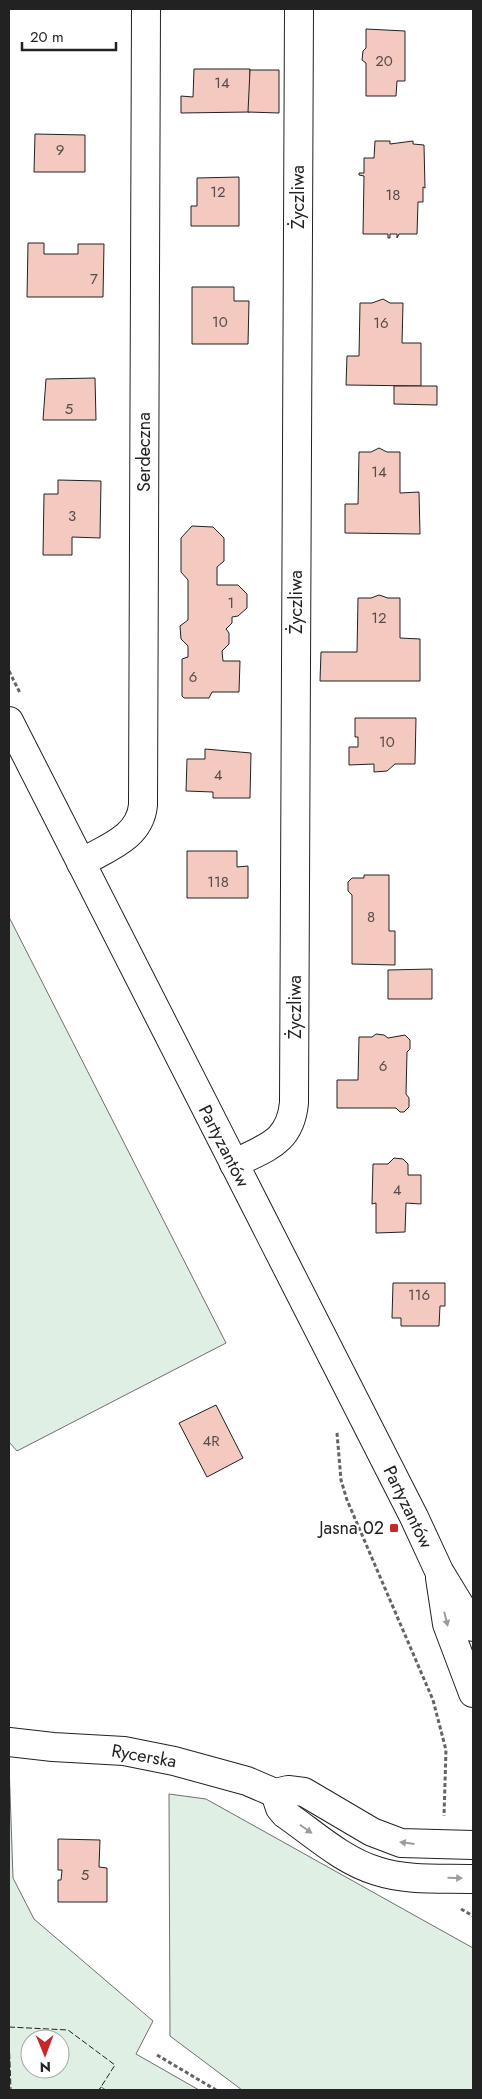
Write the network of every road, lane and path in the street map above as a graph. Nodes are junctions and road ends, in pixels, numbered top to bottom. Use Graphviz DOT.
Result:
graph roads {
  1 [pos="146,9"];
  2 [pos="299,9"];
  3 [pos="9,721"];
  4 [pos="81,862"];
  5 [pos="234,1164"];
  6 [pos="337,1423"];
  7 [pos="439,1571"];
  8 [pos="473,1627"];
  9 [pos="473,1693"];
  10 [pos="9,1742"];
  11 [pos="275,1793"];
  12 [pos="356,1824"];
  13 [pos="443,1825"];
  14 [pos="473,1845"];
  15 [pos="338,1851"];
  16 [pos="473,1879"];
  17 [pos="156,2054"];
  18 [pos="216,2090"];
  1 -- 4 [label="street, Serdeczna"];
  2 -- 5 [label="street, Życzliwa"];
  3 -- 4 [label="street, Partyzantów"];
  4 -- 5 [label="street, Partyzantów"];
  5 -- 7 [label="street, Partyzantów"];
  6 -- 13 [label="path"];
  7 -- 8 [label="street, Partyzantów"];
  7 -- 9 [label="street, Partyzantów, one-way"];
  10 -- 11 [label="street, Rycerska"];
  11 -- 12 [label="street, Rycerska"];
  11 -- 15 [label="street, one-way"];
  14 -- 12 [label="street, Rycerska, one-way"];
  12 -- 15 [label="street"];
  15 -- 16 [label="street, one-way"];
  17 -- 18 [label="path"];
}
